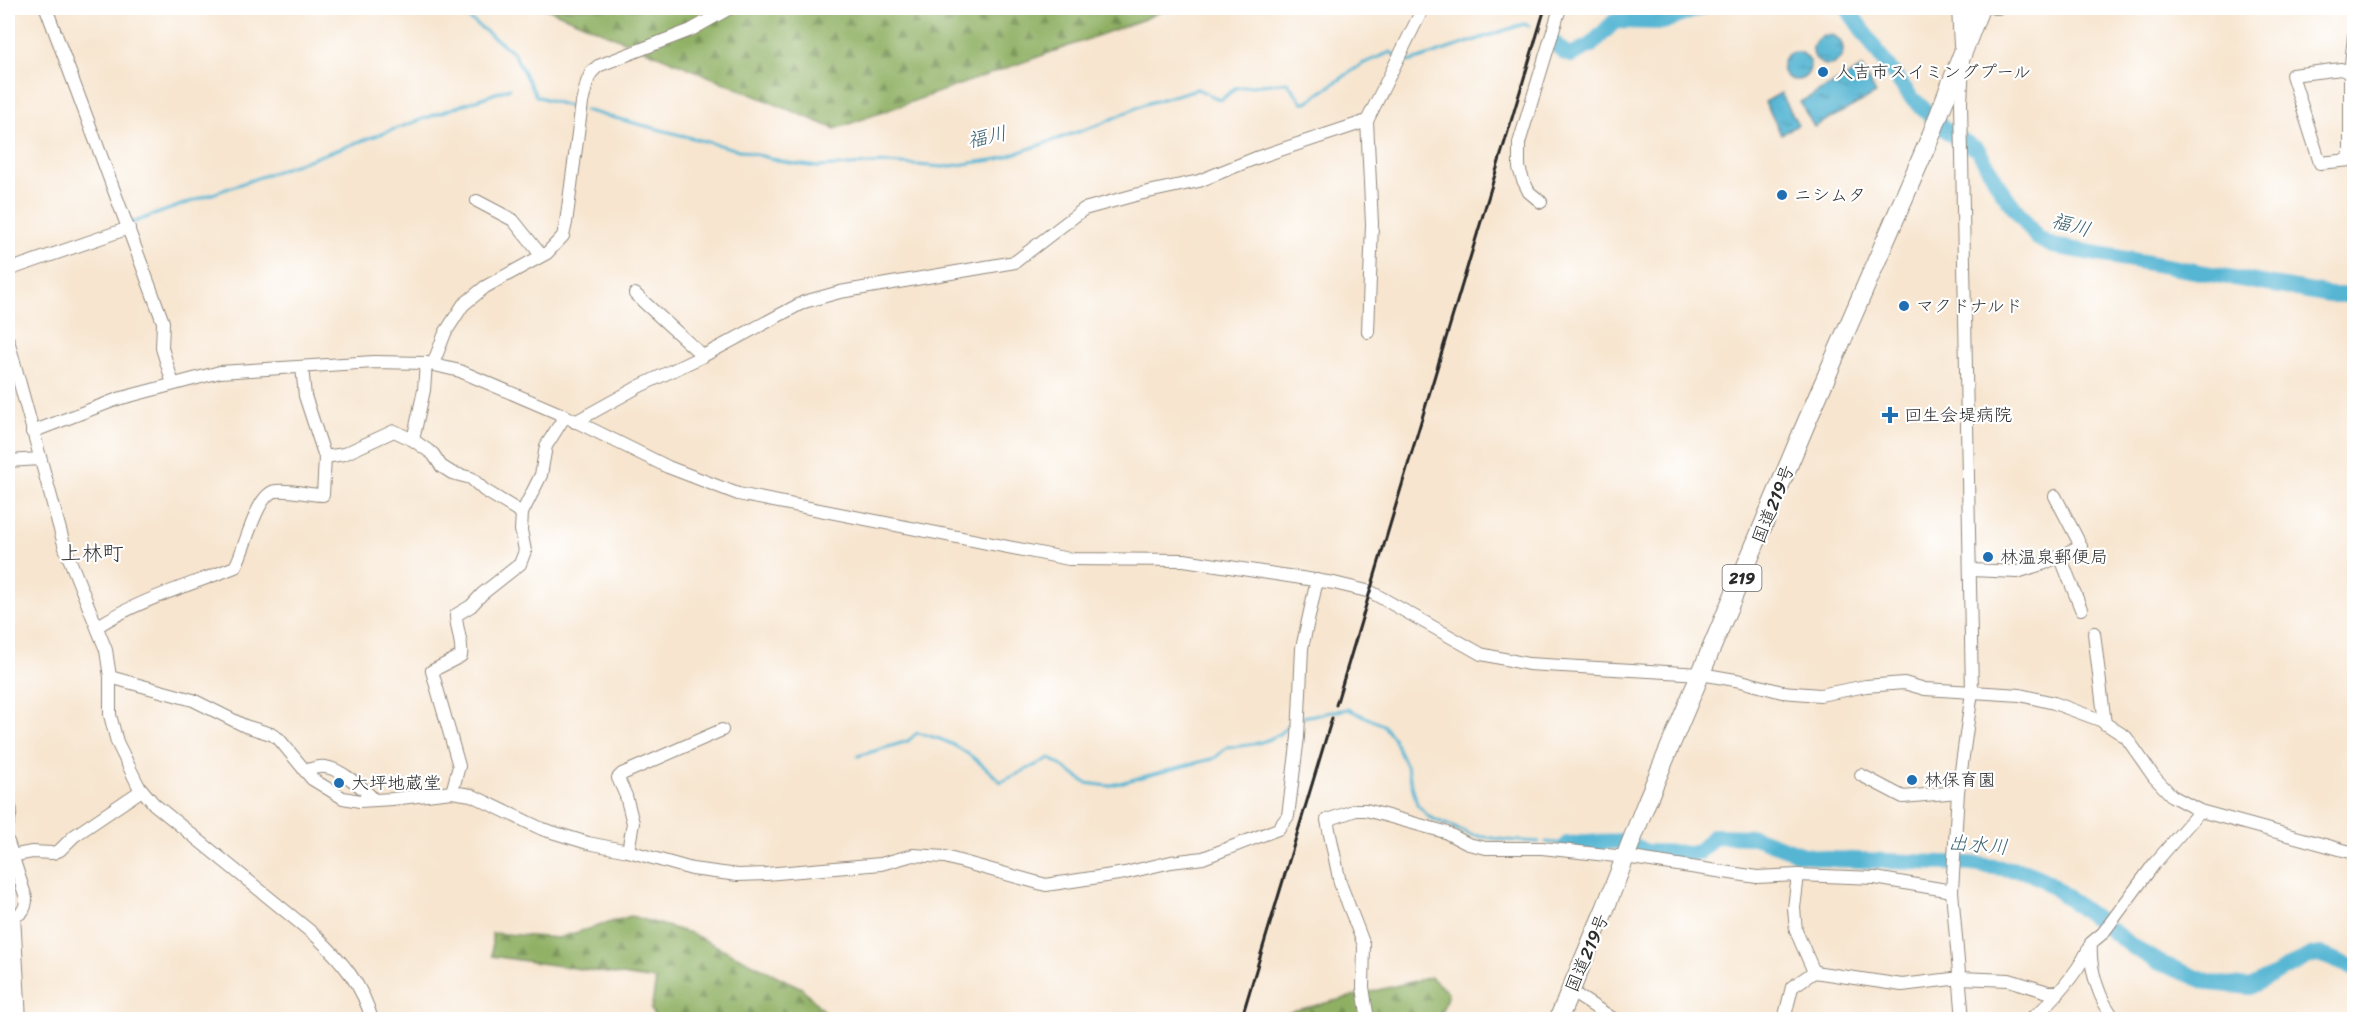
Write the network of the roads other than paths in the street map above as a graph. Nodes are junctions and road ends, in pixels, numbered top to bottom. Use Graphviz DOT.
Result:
graph roads {
  1 [pos="46,8"];
  2 [pos="730,8"];
  3 [pos="1423,8"];
  4 [pos="1560,8"];
  5 [pos="1961,8"];
  6 [pos="1980,8"];
  7 [pos="2355,36"];
  8 [pos="1964,56"];
  9 [pos="2352,75"];
  10 [pos="1948,105"];
  11 [pos="1367,121"];
  12 [pos="477,201"];
  13 [pos="1541,202"];
  14 [pos="129,228"];
  15 [pos="541,255"];
  16 [pos="8,270"];
  17 [pos="635,294"];
  18 [pos="1368,332"];
  19 [pos="8,340"];
  20 [pos="703,356"];
  21 [pos="430,364"];
  22 [pos="302,367"];
  23 [pos="173,384"];
  24 [pos="570,419"];
  25 [pos="32,432"];
  26 [pos="413,440"];
  27 [pos="325,457"];
  28 [pos="40,459"];
  29 [pos="8,461"];
  30 [pos="2055,496"];
  31 [pos="522,513"];
  32 [pos="2060,556"];
  33 [pos="1971,570"];
  34 [pos="1317,580"];
  35 [pos="2082,609"];
  36 [pos="98,626"];
  37 [pos="2094,633"];
  38 [pos="1701,674"];
  39 [pos="110,677"];
  40 [pos="1972,692"];
  41 [pos="2106,724"];
  42 [pos="722,730"];
  43 [pos="305,771"];
  44 [pos="1861,775"];
  45 [pos="142,790"];
  46 [pos="452,792"];
  47 [pos="1958,792"];
  48 [pos="374,800"];
  49 [pos="8,802"];
  50 [pos="2200,811"];
  51 [pos="8,823"];
  52 [pos="8,842"];
  53 [pos="628,851"];
  54 [pos="2354,852"];
  55 [pos="11,856"];
  56 [pos="1625,857"];
  57 [pos="1798,875"];
  58 [pos="1952,891"];
  59 [pos="11,917"];
  60 [pos="2091,943"];
  61 [pos="1814,972"];
  62 [pos="1960,978"];
  63 [pos="1570,991"];
  64 [pos="2058,992"];
  65 [pos="20,1020"];
  66 [pos="372,1020"];
  67 [pos="1368,1020"];
  68 [pos="1558,1020"];
  69 [pos="1615,1020"];
  70 [pos="1784,1020"];
  71 [pos="1963,1020"];
  72 [pos="2028,1020"];
  73 [pos="2116,1020"];
  1 -- 14 [label="street"];
  2 -- 15 [label="street"];
  3 -- 11 [label="street"];
  4 -- 13 [label="street"];
  5 -- 8 [label="highway"];
  6 -- 8 [label="highway, 219"];
  7 -- 9 [label="street"];
  8 -- 10 [label="highway, 国道219号 / 219"];
  9 -- 9 [label="street"];
  10 -- 33 [label="street"];
  10 -- 38 [label="highway, 国道219号 / 219"];
  11 -- 18 [label="street"];
  11 -- 20 [label="street"];
  12 -- 15 [label="street"];
  14 -- 16 [label="street"];
  14 -- 23 [label="street"];
  15 -- 21 [label="street"];
  17 -- 20 [label="street"];
  19 -- 25 [label="street"];
  20 -- 24 [label="street"];
  21 -- 22 [label="street"];
  21 -- 24 [label="street"];
  21 -- 26 [label="street"];
  22 -- 23 [label="street"];
  22 -- 27 [label="street"];
  23 -- 25 [label="street"];
  24 -- 31 [label="street"];
  24 -- 34 [label="street"];
  25 -- 28 [label="street"];
  26 -- 27 [label="street"];
  26 -- 31 [label="street"];
  27 -- 36 [label="street"];
  28 -- 29 [label="street"];
  28 -- 36 [label="street"];
  30 -- 32 [label="street"];
  31 -- 46 [label="street"];
  32 -- 33 [label="street"];
  32 -- 35 [label="street"];
  33 -- 40 [label="street"];
  34 -- 38 [label="street"];
  34 -- 53 [label="street"];
  36 -- 39 [label="street"];
  37 -- 41 [label="street"];
  38 -- 40 [label="street"];
  38 -- 56 [label="highway, 国道219号 / 219"];
  39 -- 43 [label="street"];
  39 -- 45 [label="street"];
  40 -- 41 [label="street"];
  40 -- 47 [label="street"];
  41 -- 50 [label="street"];
  42 -- 53 [label="street"];
  43 -- 48 [label="street"];
  43 -- 48 [label="street"];
  44 -- 47 [label="street"];
  45 -- 55 [label="street"];
  45 -- 66 [label="street"];
  46 -- 48 [label="street"];
  46 -- 53 [label="street"];
  47 -- 58 [label="street"];
  49 -- 51 [label="street"];
  50 -- 54 [label="street"];
  50 -- 60 [label="street"];
  52 -- 55 [label="street"];
  55 -- 59 [label="street"];
  56 -- 57 [label="street"];
  56 -- 63 [label="highway, 国道219号 / 219"];
  56 -- 67 [label="street"];
  57 -- 58 [label="street"];
  57 -- 61 [label="street"];
  58 -- 62 [label="street"];
  59 -- 65 [label="street"];
  60 -- 64 [label="street"];
  60 -- 73 [label="street"];
  61 -- 62 [label="street"];
  61 -- 70 [label="street"];
  62 -- 64 [label="street"];
  62 -- 71 [label="street"];
  63 -- 68 [label="highway, 国道219号 / 219"];
  63 -- 69 [label="street"];
  64 -- 72 [label="street"];
}
